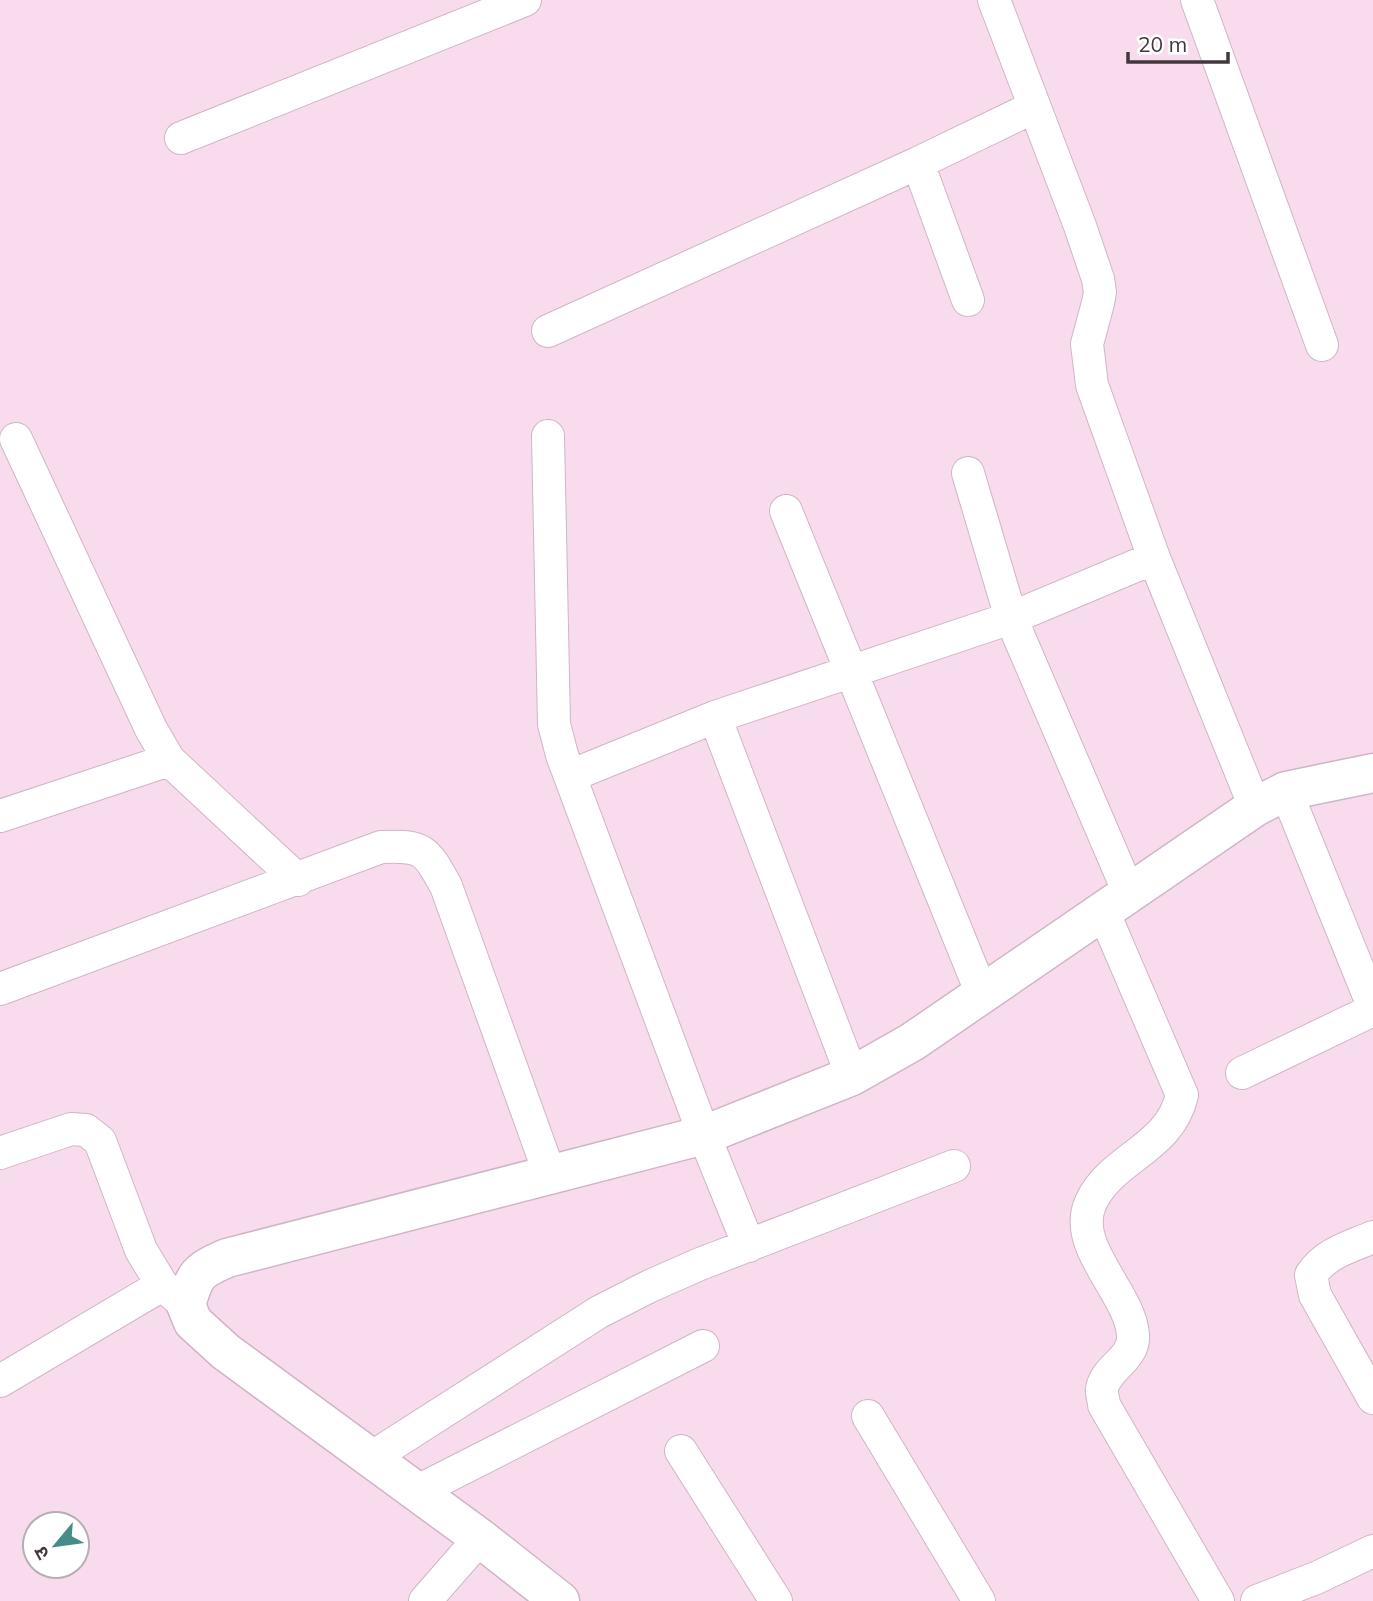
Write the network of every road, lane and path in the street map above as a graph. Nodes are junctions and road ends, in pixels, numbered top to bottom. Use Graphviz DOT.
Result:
graph roads {
  1 [pos="994,0"];
  2 [pos="1197,0"];
  3 [pos="513,2"];
  4 [pos="1034,107"];
  5 [pos="181,138"];
  6 [pos="918,163"];
  7 [pos="968,300"];
  8 [pos="548,331"];
  9 [pos="1322,345"];
  10 [pos="548,436"];
  11 [pos="16,439"];
  12 [pos="968,473"];
  13 [pos="786,511"];
  14 [pos="1154,558"];
  15 [pos="1011,618"];
  16 [pos="850,670"];
  17 [pos="715,717"];
  18 [pos="169,760"];
  19 [pos="1373,772"];
  20 [pos="570,776"];
  21 [pos="1271,799"];
  22 [pos="0,816"];
  23 [pos="298,880"];
  24 [pos="1116,902"];
  25 [pos="0,989"];
  26 [pos="982,994"];
  27 [pos="1373,1008"];
  28 [pos="1242,1073"];
  29 [pos="852,1076"];
  30 [pos="704,1135"];
  31 [pos="0,1153"];
  32 [pos="954,1166"];
  33 [pos="550,1175"];
  34 [pos="1373,1237"];
  35 [pos="749,1246"];
  36 [pos="174,1295"];
  37 [pos="703,1346"];
  38 [pos="0,1381"];
  39 [pos="1373,1398"];
  40 [pos="868,1416"];
  41 [pos="681,1451"];
  42 [pos="371,1458"];
  43 [pos="416,1492"];
  44 [pos="480,1538"];
  45 [pos="1373,1551"];
  46 [pos="1320,1589"];
  47 [pos="425,1601"];
  48 [pos="560,1601"];
  49 [pos="776,1601"];
  50 [pos="979,1601"];
  51 [pos="1218,1601"];
  52 [pos="1256,1601"];
  1 -- 4 [label="street"];
  2 -- 9 [label="street"];
  3 -- 5 [label="street"];
  4 -- 6 [label="street"];
  4 -- 14 [label="street"];
  6 -- 7 [label="street"];
  6 -- 8 [label="street"];
  10 -- 20 [label="street"];
  11 -- 18 [label="street"];
  12 -- 15 [label="street"];
  13 -- 16 [label="street"];
  14 -- 15 [label="street"];
  14 -- 21 [label="street"];
  15 -- 16 [label="street"];
  15 -- 24 [label="street"];
  16 -- 17 [label="street"];
  16 -- 26 [label="street"];
  17 -- 20 [label="street"];
  17 -- 29 [label="street"];
  18 -- 22 [label="street"];
  18 -- 23 [label="street"];
  19 -- 21 [label="street"];
  20 -- 30 [label="street"];
  21 -- 24 [label="street"];
  21 -- 27 [label="street"];
  23 -- 25 [label="street"];
  23 -- 33 [label="street"];
  24 -- 26 [label="street"];
  24 -- 51 [label="street"];
  26 -- 29 [label="street"];
  27 -- 28 [label="street"];
  29 -- 30 [label="street"];
  30 -- 33 [label="street"];
  30 -- 35 [label="street"];
  31 -- 36 [label="street"];
  32 -- 35 [label="street"];
  33 -- 36 [label="street"];
  34 -- 39 [label="street"];
  35 -- 42 [label="street"];
  36 -- 38 [label="street"];
  36 -- 42 [label="street"];
  37 -- 43 [label="street"];
  40 -- 50 [label="street"];
  41 -- 49 [label="street"];
  42 -- 43 [label="street"];
  43 -- 44 [label="street"];
  44 -- 47 [label="street"];
  44 -- 48 [label="street"];
  45 -- 46 [label="street"];
  46 -- 52 [label="street"];
}
